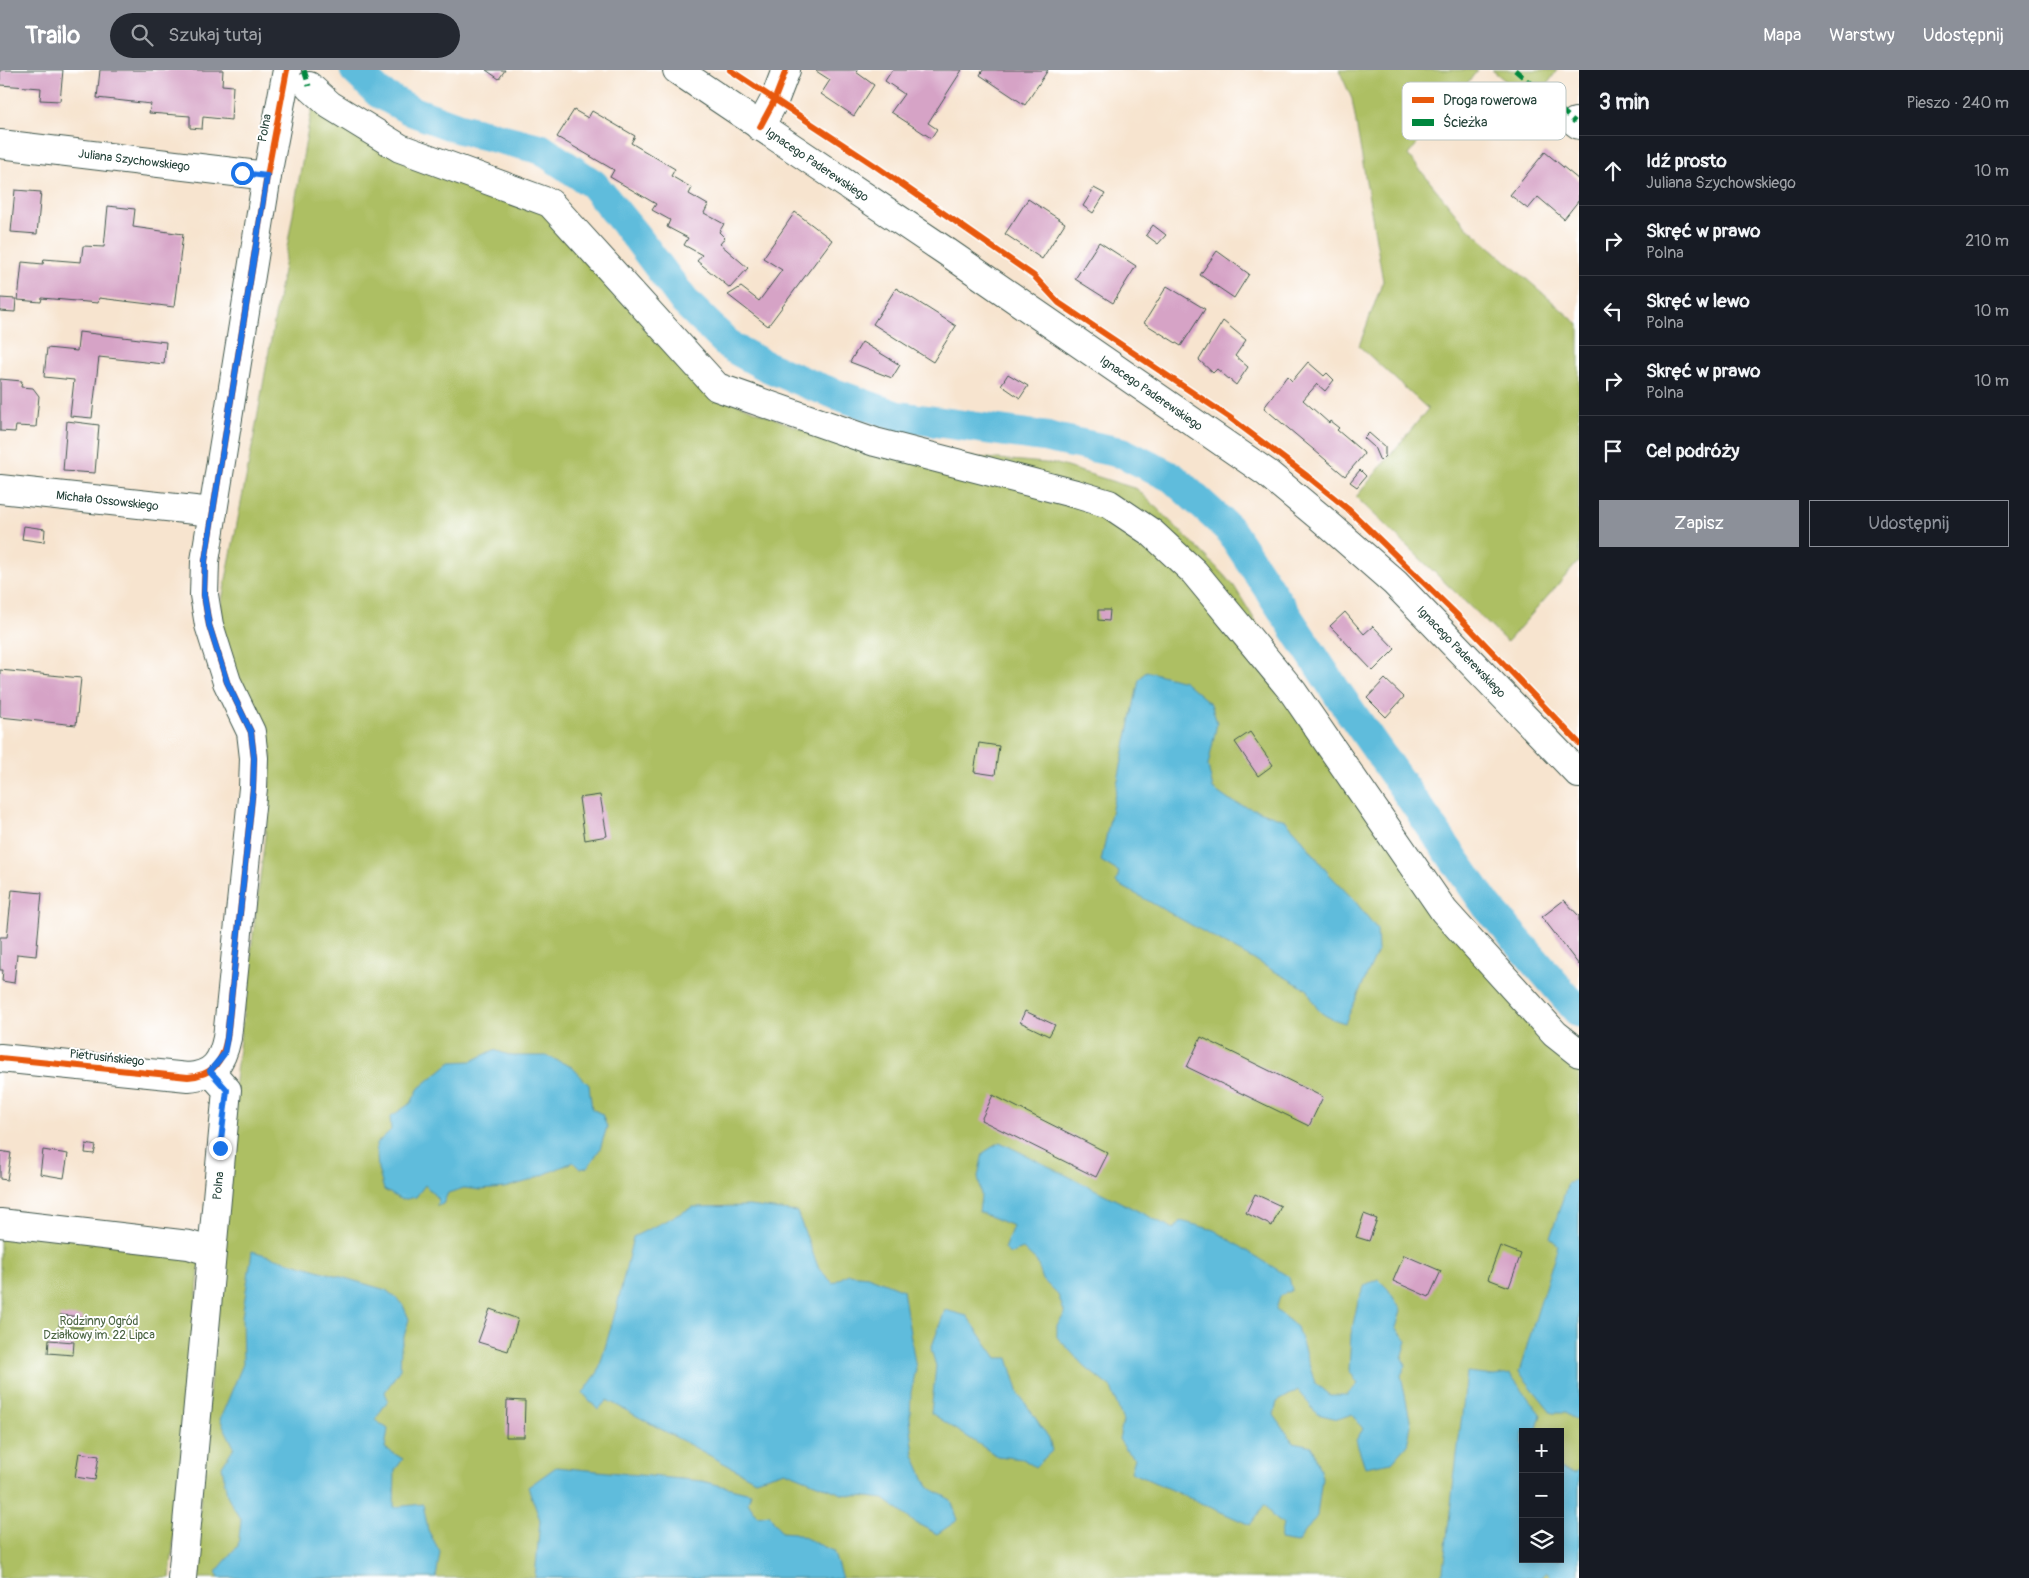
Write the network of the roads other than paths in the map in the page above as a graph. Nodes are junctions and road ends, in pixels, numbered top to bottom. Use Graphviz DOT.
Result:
graph roads {
  1 [pos="287,70"];
  2 [pos="677,70"];
  3 [pos="786,70"];
  4 [pos="309,86"];
  5 [pos="760,127"];
  6 [pos="0,144"];
  7 [pos="267,176"];
  8 [pos="0,489"];
  9 [pos="213,512"];
  10 [pos="1579,774"];
  11 [pos="1579,1053"];
  12 [pos="0,1058"];
  13 [pos="210,1071"];
  14 [pos="0,1223"];
  15 [pos="205,1248"];
  16 [pos="165,1578"];
  17 [pos="182,1578"];
  1 -- 7 [label="street, Polna"];
  2 -- 5 [label="street, Ignacego Paderewskiego"];
  3 -- 5 [label="street"];
  4 -- 11 [label="street"];
  5 -- 10 [label="street, Ignacego Paderewskiego"];
  6 -- 7 [label="street, Juliana Szychowskiego"];
  7 -- 9 [label="street, Polna"];
  8 -- 9 [label="street, Michała Ossowskiego"];
  9 -- 13 [label="street, Polna"];
  12 -- 13 [label="street, Pietrusińskiego"];
  13 -- 15 [label="street, Polna"];
  14 -- 15 [label="street"];
  15 -- 16 [label="street"];
  15 -- 17 [label="street, Polna"];
}
